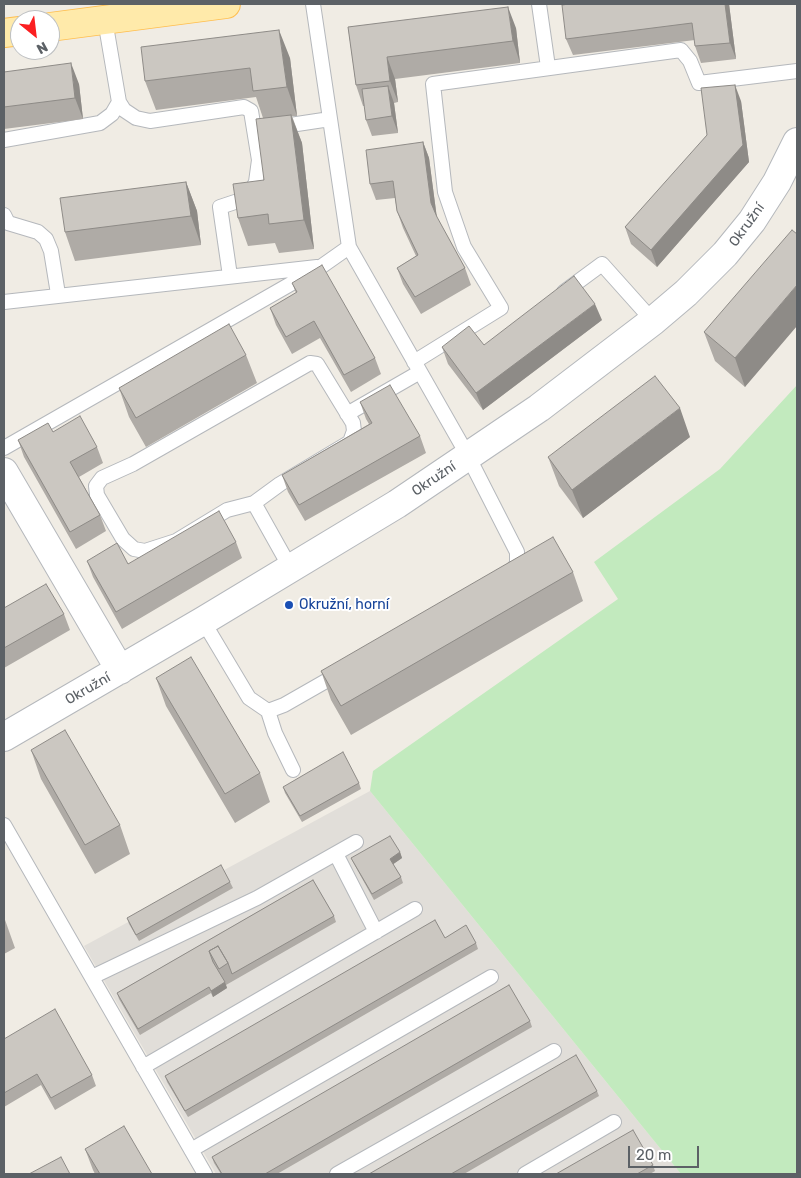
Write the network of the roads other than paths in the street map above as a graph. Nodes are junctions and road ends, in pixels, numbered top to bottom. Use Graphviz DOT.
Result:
graph roads {
  1 [pos="226,4"];
  2 [pos="313,4"];
  3 [pos="539,4"];
  4 [pos="105,20"];
  5 [pos="60,26"];
  6 [pos="548,67"];
  7 [pos="797,71"];
  8 [pos="119,102"];
  9 [pos="330,119"];
  10 [pos="254,130"];
  11 [pos="4,140"];
  12 [pos="797,142"];
  13 [pos="4,215"];
  14 [pos="349,247"];
  15 [pos="322,266"];
  16 [pos="230,276"];
  17 [pos="562,293"];
  18 [pos="58,294"];
  19 [pos="4,302"];
  20 [pos="653,321"];
  21 [pos="417,367"];
  22 [pos="347,414"];
  23 [pos="4,448"];
  24 [pos="468,456"];
  25 [pos="4,472"];
  26 [pos="254,503"];
  27 [pos="291,568"];
  28 [pos="499,582"];
  29 [pos="203,622"];
  30 [pos="356,664"];
  31 [pos="120,670"];
  32 [pos="268,711"];
  33 [pos="4,737"];
  34 [pos="293,770"];
  35 [pos="4,825"];
  36 [pos="356,842"];
  37 [pos="336,854"];
  38 [pos="415,909"];
  39 [pos="376,932"];
  40 [pos="491,977"];
  41 [pos="92,978"];
  42 [pos="554,1051"];
  43 [pos="143,1067"];
  44 [pos="614,1122"];
  45 [pos="191,1150"];
  46 [pos="205,1174"];
  47 [pos="338,1174"];
  48 [pos="524,1174"];
  1 -- 4 [label="main road"];
  2 -- 9 [label="lane"];
  3 -- 6 [label="lane"];
  4 -- 5 [label="main road"];
  4 -- 8 [label="lane"];
  6 -- 7 [label="lane"];
  6 -- 21 [label="lane"];
  8 -- 10 [label="lane"];
  8 -- 11 [label="lane"];
  9 -- 10 [label="lane"];
  9 -- 14 [label="lane"];
  10 -- 16 [label="lane"];
  12 -- 20 [label="street, Okružní"];
  13 -- 18 [label="lane"];
  14 -- 15 [label="lane"];
  14 -- 21 [label="lane"];
  15 -- 16 [label="lane"];
  15 -- 23 [label="lane"];
  16 -- 18 [label="lane"];
  17 -- 20 [label="lane"];
  18 -- 19 [label="lane"];
  20 -- 24 [label="street, Okružní"];
  21 -- 22 [label="lane"];
  21 -- 24 [label="lane"];
  22 -- 26 [label="lane"];
  22 -- 26 [label="lane"];
  24 -- 27 [label="street, Okružní"];
  24 -- 28 [label="lane"];
  25 -- 31 [label="street"];
  26 -- 27 [label="lane"];
  27 -- 29 [label="street, Okružní"];
  29 -- 31 [label="street, Okružní"];
  29 -- 32 [label="lane"];
  30 -- 32 [label="lane"];
  31 -- 33 [label="street, Okružní"];
  32 -- 34 [label="lane"];
  35 -- 41 [label="lane"];
  36 -- 37 [label="lane"];
  37 -- 39 [label="lane"];
  37 -- 41 [label="lane"];
  38 -- 39 [label="lane"];
  39 -- 43 [label="lane"];
  40 -- 45 [label="lane"];
  41 -- 43 [label="lane"];
  42 -- 47 [label="lane"];
  43 -- 45 [label="lane"];
  44 -- 48 [label="lane"];
  45 -- 46 [label="lane"];
}
